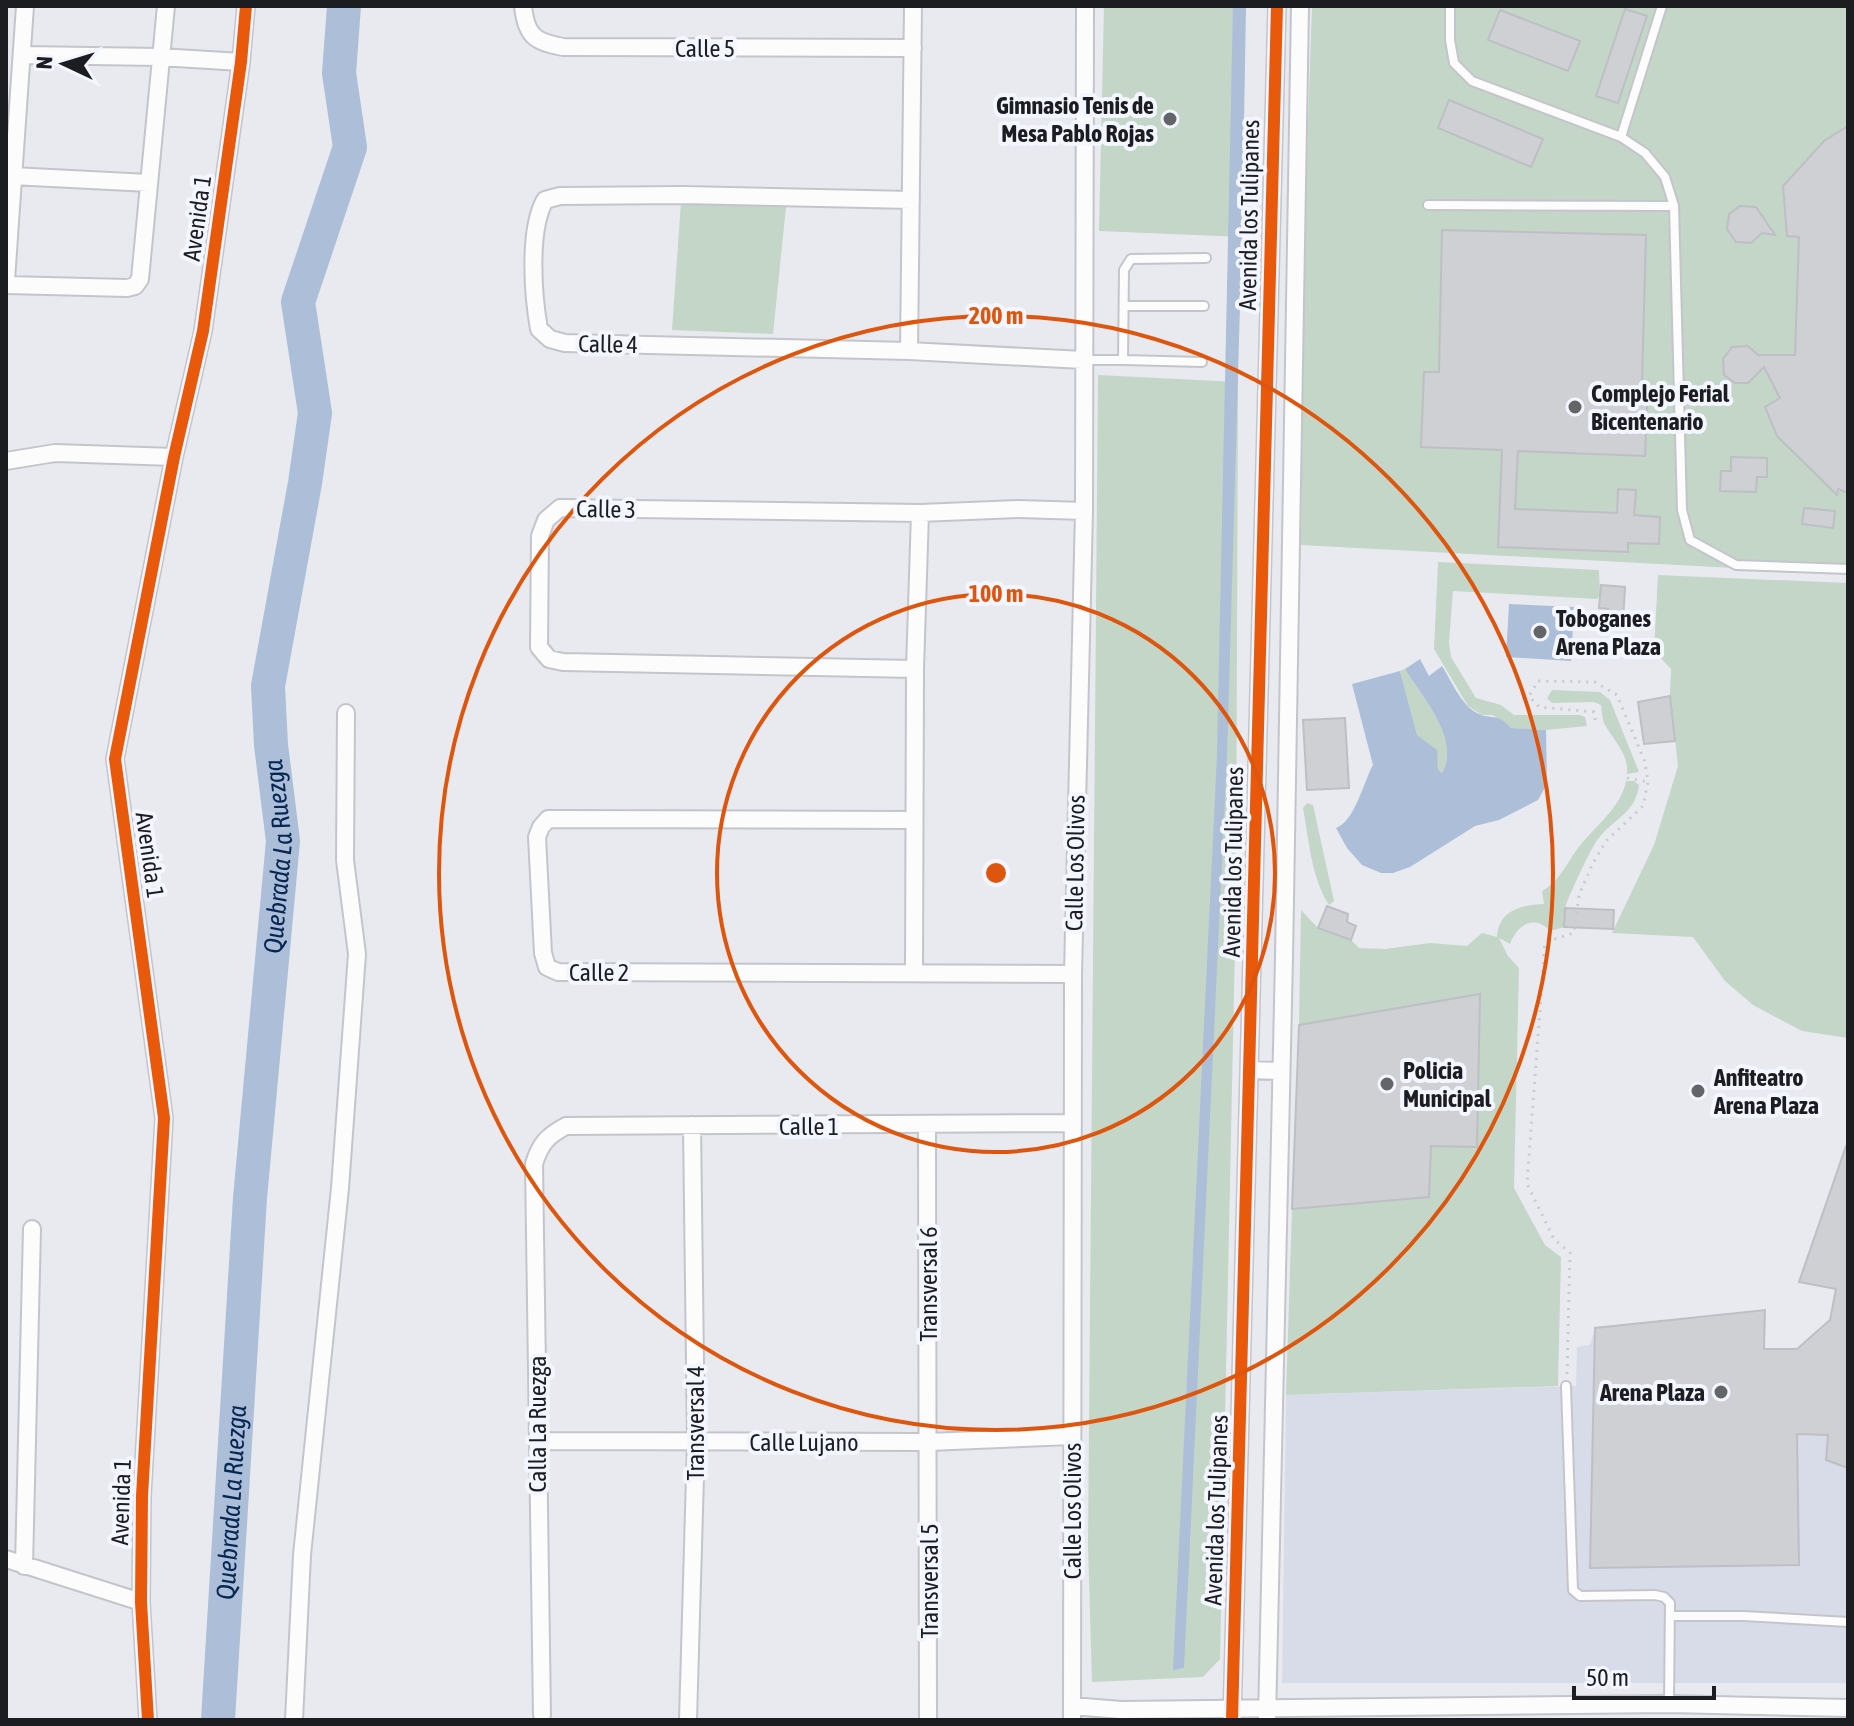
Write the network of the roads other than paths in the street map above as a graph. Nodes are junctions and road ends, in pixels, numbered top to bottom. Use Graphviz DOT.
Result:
graph roads {
  1 [pos="25,6"];
  2 [pos="166,6"];
  3 [pos="246,6"];
  4 [pos="523,6"];
  5 [pos="913,6"];
  6 [pos="1085,6"];
  7 [pos="1277,6"];
  8 [pos="1300,6"];
  9 [pos="1450,6"];
  10 [pos="1662,6"];
  11 [pos="913,48"];
  12 [pos="22,55"];
  13 [pos="160,57"];
  14 [pos="241,62"];
  15 [pos="1621,137"];
  16 [pos="12,176"];
  17 [pos="149,183"];
  18 [pos="911,200"];
  19 [pos="1428,205"];
  20 [pos="1674,206"];
  21 [pos="1206,258"];
  22 [pos="6,282"];
  23 [pos="1124,306"];
  24 [pos="1204,306"];
  25 [pos="909,351"];
  26 [pos="1083,360"];
  27 [pos="1123,360"];
  28 [pos="1202,362"];
  29 [pos="174,457"];
  30 [pos="6,461"];
  31 [pos="1084,511"];
  32 [pos="920,513"];
  33 [pos="1848,569"];
  34 [pos="915,669"];
  35 [pos="346,713"];
  36 [pos="913,820"];
  37 [pos="914,973"];
  38 [pos="1073,974"];
  39 [pos="1250,1070"];
  40 [pos="1281,1071"];
  41 [pos="1073,1123"];
  42 [pos="692,1125"];
  43 [pos="927,1126"];
  44 [pos="548,1135"];
  45 [pos="32,1229"];
  46 [pos="1566,1386"];
  47 [pos="1072,1436"];
  48 [pos="537,1441"];
  49 [pos="696,1442"];
  50 [pos="929,1442"];
  51 [pos="6,1559"];
  52 [pos="24,1566"];
  53 [pos="141,1602"];
  54 [pos="1672,1616"];
  55 [pos="1848,1622"];
  56 [pos="1669,1704"];
  57 [pos="1848,1708"];
  58 [pos="1072,1713"];
  59 [pos="1232,1714"];
  60 [pos="1267,1714"];
  61 [pos="542,1715"];
  62 [pos="148,1720"];
  63 [pos="294,1720"];
  64 [pos="688,1720"];
  65 [pos="928,1720"];
  1 -- 12 [label="street"];
  2 -- 13 [label="street"];
  3 -- 14 [label="street, Avenida 1"];
  4 -- 11 [label="street, Calle 5"];
  5 -- 11 [label="street"];
  6 -- 26 [label="street, Calle Los Olivos"];
  7 -- 39 [label="street, Avenida los Tulipanes"];
  8 -- 40 [label="street, Avenida los Tulipanes"];
  9 -- 15 [label="lane"];
  10 -- 15 [label="lane"];
  11 -- 18 [label="street"];
  12 -- 13 [label="street"];
  12 -- 16 [label="street"];
  13 -- 14 [label="street"];
  13 -- 17 [label="street"];
  14 -- 29 [label="street, Avenida 1"];
  15 -- 20 [label="lane"];
  16 -- 17 [label="street"];
  16 -- 22 [label="street"];
  17 -- 22 [label="street"];
  18 -- 25 [label="street"];
  18 -- 25 [label="street, Calle 4"];
  19 -- 20 [label="lane"];
  20 -- 33 [label="lane"];
  21 -- 23 [label="lane"];
  23 -- 24 [label="lane"];
  23 -- 27 [label="lane"];
  25 -- 26 [label="street, Calle 4"];
  26 -- 27 [label="lane"];
  26 -- 31 [label="street, Calle Los Olivos"];
  27 -- 28 [label="lane"];
  29 -- 30 [label="street"];
  29 -- 53 [label="street, Avenida 1"];
  31 -- 32 [label="street, Calle 3"];
  31 -- 38 [label="street, Calle Los Olivos"];
  32 -- 34 [label="street"];
  32 -- 34 [label="street, Calle 3"];
  34 -- 36 [label="street"];
  35 -- 63 [label="street"];
  36 -- 37 [label="street"];
  36 -- 37 [label="street, Calle 2"];
  37 -- 38 [label="street, Calle 2"];
  38 -- 41 [label="street, Calle Los Olivos"];
  39 -- 40 [label="street"];
  39 -- 59 [label="street, Avenida los Tulipanes"];
  40 -- 60 [label="street, Avenida los Tulipanes"];
  41 -- 43 [label="street, Calle 1"];
  41 -- 47 [label="street, Calle Los Olivos"];
  42 -- 43 [label="street, Calle 1"];
  42 -- 44 [label="street, Calle 1"];
  42 -- 49 [label="street, Transversal 4"];
  43 -- 50 [label="street, Transversal 6"];
  44 -- 48 [label="street, Calla La Ruezga"];
  45 -- 52 [label="street"];
  46 -- 54 [label="lane"];
  47 -- 50 [label="street, Calle Lujano"];
  47 -- 58 [label="street, Calle Los Olivos"];
  48 -- 49 [label="street, Calle Lujano"];
  48 -- 61 [label="street, Calla La Ruezga"];
  49 -- 50 [label="street, Calle Lujano"];
  49 -- 64 [label="street, Transversal 4"];
  50 -- 65 [label="street, Transversal 5"];
  51 -- 52 [label="street"];
  52 -- 53 [label="street"];
  53 -- 62 [label="street, Avenida 1"];
  54 -- 55 [label="lane"];
  54 -- 56 [label="lane"];
  56 -- 57 [label="street"];
  56 -- 60 [label="street"];
  58 -- 59 [label="street"];
  59 -- 60 [label="street"];
}
